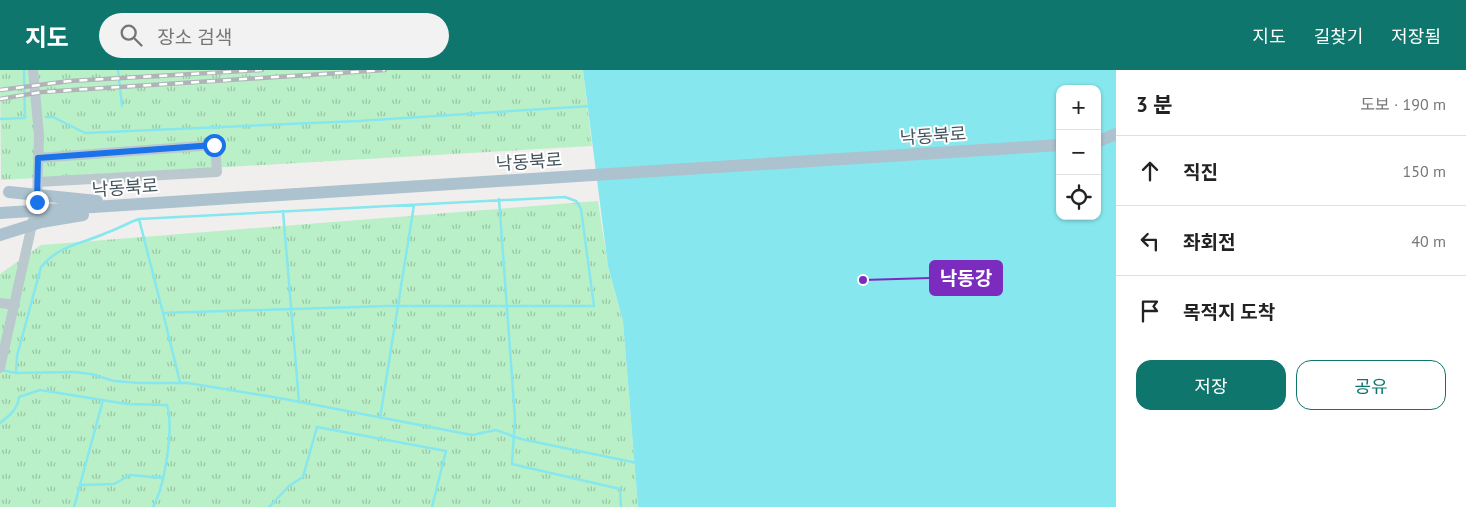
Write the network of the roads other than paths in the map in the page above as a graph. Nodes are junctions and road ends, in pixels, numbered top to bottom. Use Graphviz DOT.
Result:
graph roads {
  1 [pos="33,70"];
  2 [pos="1116,134"];
  3 [pos="1101,141"];
  4 [pos="1101,143"];
  5 [pos="1116,143"];
  6 [pos="1056,145"];
  7 [pos="38,158"];
  8 [pos="38,182"];
  9 [pos="4,191"];
  10 [pos="137,205"];
  11 [pos="0,213"];
  12 [pos="0,236"];
  13 [pos="0,303"];
  14 [pos="15,305"];
  15 [pos="0,368"];
  1 -- 7 [label="street"];
  2 -- 3 [label="main road"];
  4 -- 5 [label="main road"];
  6 -- 10 [label="main road, 낙동북로, bridge"];
  7 -- 8 [label="street"];
  7 -- 8 [label="street"];
  8 -- 14 [label="street"];
  9 -- 10 [label="main road, bridge"];
  10 -- 11 [label="main road, 낙동북로, bridge"];
  10 -- 12 [label="main road, bridge"];
  13 -- 14 [label="street"];
  14 -- 15 [label="street"];
}
